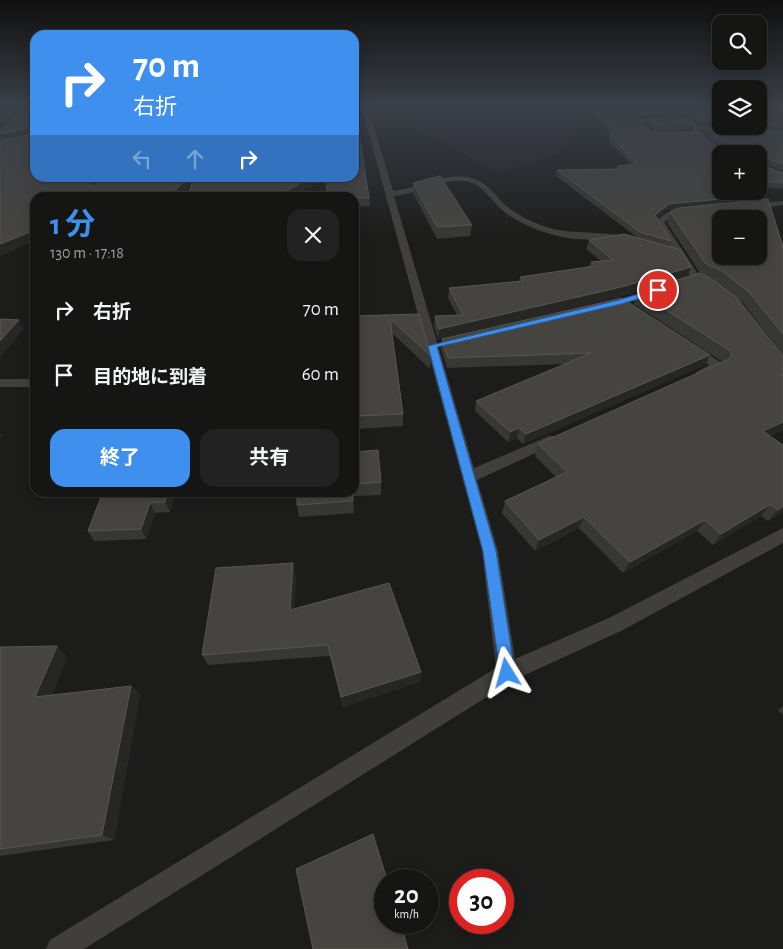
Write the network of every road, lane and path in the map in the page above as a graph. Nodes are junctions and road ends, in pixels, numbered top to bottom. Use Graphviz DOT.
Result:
graph roads {
  1 [pos="373,148"];
  2 [pos="88,182"];
  3 [pos="96,191"];
  4 [pos="389,194"];
  5 [pos="783,203"];
  6 [pos="740,209"];
  7 [pos="700,211"];
  8 [pos="641,243"];
  9 [pos="665,251"];
  10 [pos="682,256"];
  11 [pos="668,287"];
  12 [pos="718,291"];
  13 [pos="621,302"];
  14 [pos="593,308"];
  15 [pos="637,312"];
  16 [pos="678,339"];
  17 [pos="692,378"];
  18 [pos="0,383"];
  19 [pos="30,383"];
  20 [pos="567,433"];
  21 [pos="469,477"];
  22 [pos="783,535"];
  23 [pos="507,673"];
  24 [pos="59,949"];
  1 -- 4 [label="street"];
  2 -- 3 [label="street"];
  4 -- 8 [label="street"];
  4 -- 21 [label="street"];
  5 -- 6 [label="street"];
  7 -- 10 [label="street"];
  9 -- 10 [label="street"];
  10 -- 12 [label="street"];
  11 -- 13 [label="street"];
  13 -- 14 [label="street"];
  13 -- 15 [label="street"];
  16 -- 17 [label="street"];
  18 -- 19 [label="street"];
  20 -- 21 [label="street"];
  21 -- 23 [label="street"];
  22 -- 23 [label="street"];
  23 -- 24 [label="street"];
}
